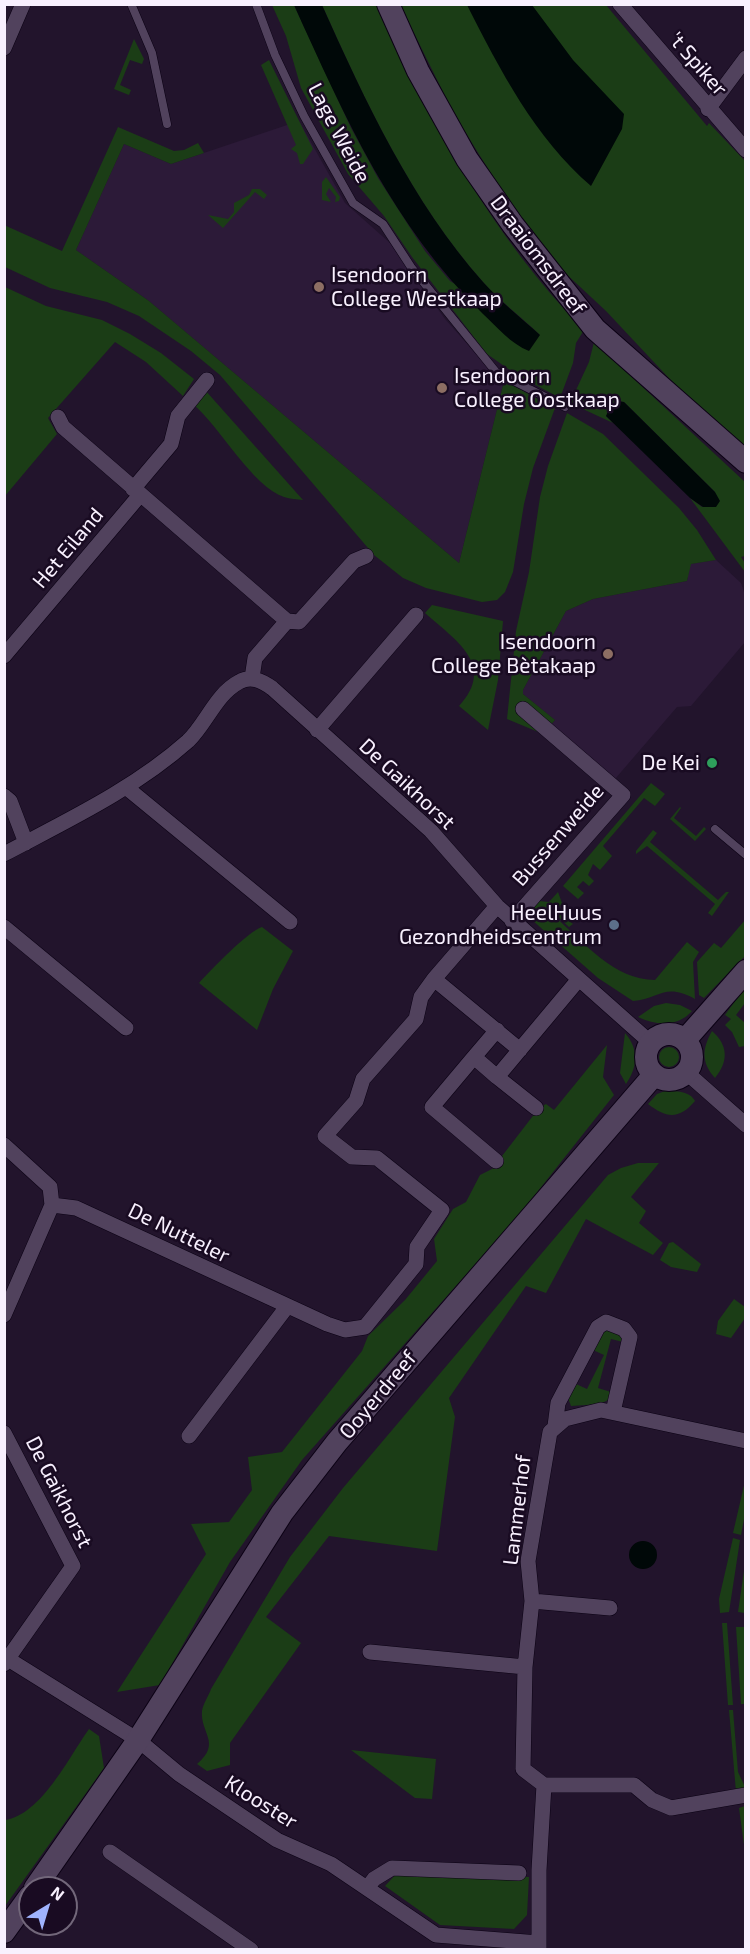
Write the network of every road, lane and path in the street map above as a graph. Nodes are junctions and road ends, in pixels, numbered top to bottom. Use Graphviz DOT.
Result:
graph roads {
  1 [pos="23,4"];
  2 [pos="256,4"];
  3 [pos="388,4"];
  4 [pos="620,4"];
  5 [pos="132,5"];
  6 [pos="4,48"];
  7 [pos="746,58"];
  8 [pos="708,109"];
  9 [pos="167,124"];
  10 [pos="746,150"];
  11 [pos="207,380"];
  12 [pos="565,407"];
  13 [pos="58,417"];
  14 [pos="746,462"];
  15 [pos="137,492"];
  16 [pos="366,556"];
  17 [pos="416,615"];
  18 [pos="287,621"];
  19 [pos="4,656"];
  20 [pos="252,678"];
  21 [pos="523,709"];
  22 [pos="317,730"];
  23 [pos="127,788"];
  24 [pos="4,796"];
  25 [pos="715,829"];
  26 [pos="26,843"];
  27 [pos="4,854"];
  28 [pos="746,855"];
  29 [pos="496,906"];
  30 [pos="512,921"];
  31 [pos="290,922"];
  32 [pos="4,927"];
  33 [pos="746,971"];
  34 [pos="434,979"];
  35 [pos="579,979"];
  36 [pos="126,1028"];
  37 [pos="496,1030"];
  38 [pos="685,1040"];
  39 [pos="651,1043"];
  40 [pos="520,1050"];
  41 [pos="474,1057"];
  42 [pos="687,1072"];
  43 [pos="654,1075"];
  44 [pos="497,1077"];
  45 [pos="536,1108"];
  46 [pos="746,1125"];
  47 [pos="4,1145"];
  48 [pos="496,1161"];
  49 [pos="52,1205"];
  50 [pos="286,1308"];
  51 [pos="4,1316"];
  52 [pos="613,1412"];
  53 [pos="555,1426"];
  54 [pos="4,1432"];
  55 [pos="189,1436"];
  56 [pos="746,1441"];
  57 [pos="532,1602"];
  58 [pos="610,1608"];
  59 [pos="370,1652"];
  60 [pos="6,1662"];
  61 [pos="525,1667"];
  62 [pos="138,1740"];
  63 [pos="544,1785"];
  64 [pos="746,1795"];
  65 [pos="111,1852"];
  66 [pos="519,1873"];
  67 [pos="43,1876"];
  68 [pos="368,1887"];
  69 [pos="18,1913"];
  70 [pos="4,1932"];
  71 [pos="539,1946"];
  72 [pos="251,1950"];
  1 -- 6 [label="street"];
  2 -- 12 [label="lane, Lage Weide"];
  3 -- 14 [label="street, Draaiomsdreef"];
  4 -- 8 [label="street, 't Spiker"];
  5 -- 9 [label="lane"];
  7 -- 8 [label="street"];
  8 -- 10 [label="street, 't Spiker"];
  11 -- 15 [label="street, Het Eiland"];
  13 -- 15 [label="street"];
  15 -- 18 [label="street"];
  15 -- 19 [label="street, Het Eiland"];
  16 -- 18 [label="street"];
  17 -- 22 [label="street"];
  18 -- 20 [label="street"];
  20 -- 22 [label="street, De Gaikhorst"];
  20 -- 23 [label="street"];
  21 -- 30 [label="street, Bussenweide"];
  22 -- 29 [label="street, De Gaikhorst"];
  23 -- 26 [label="street"];
  23 -- 31 [label="street"];
  24 -- 26 [label="street"];
  25 -- 28 [label="lane"];
  26 -- 27 [label="street"];
  29 -- 30 [label="street, De Gaikhorst"];
  29 -- 34 [label="street, De Nutteler"];
  30 -- 35 [label="street, De Gaikhorst"];
  32 -- 36 [label="street"];
  33 -- 38 [label="street"];
  34 -- 37 [label="street"];
  34 -- 50 [label="street, De Nutteler"];
  35 -- 39 [label="street, De Gaikhorst"];
  35 -- 40 [label="street"];
  37 -- 40 [label="street"];
  37 -- 41 [label="street"];
  38 -- 39 [label="street"];
  38 -- 42 [label="street"];
  39 -- 43 [label="street"];
  40 -- 44 [label="street"];
  41 -- 44 [label="street"];
  41 -- 48 [label="street"];
  42 -- 43 [label="street"];
  42 -- 46 [label="street"];
  43 -- 62 [label="street, Ooyerdreef"];
  44 -- 45 [label="street"];
  47 -- 49 [label="street"];
  49 -- 50 [label="street, De Nutteler"];
  49 -- 51 [label="street"];
  50 -- 55 [label="street"];
  52 -- 53 [label="street"];
  52 -- 53 [label="street, Lammerhof"];
  52 -- 56 [label="street"];
  53 -- 57 [label="street, Lammerhof"];
  54 -- 60 [label="street, De Gaikhorst"];
  57 -- 58 [label="street"];
  57 -- 61 [label="street, Lammerhof"];
  59 -- 61 [label="street"];
  60 -- 62 [label="street, De Gaikhorst"];
  61 -- 63 [label="street, Lammerhof"];
  62 -- 67 [label="street, Ooyerdreef"];
  62 -- 68 [label="street, Klooster"];
  63 -- 64 [label="street"];
  63 -- 71 [label="street"];
  65 -- 72 [label="street"];
  66 -- 68 [label="street"];
  68 -- 71 [label="street, Klooster"];
  69 -- 70 [label="street"];
}
